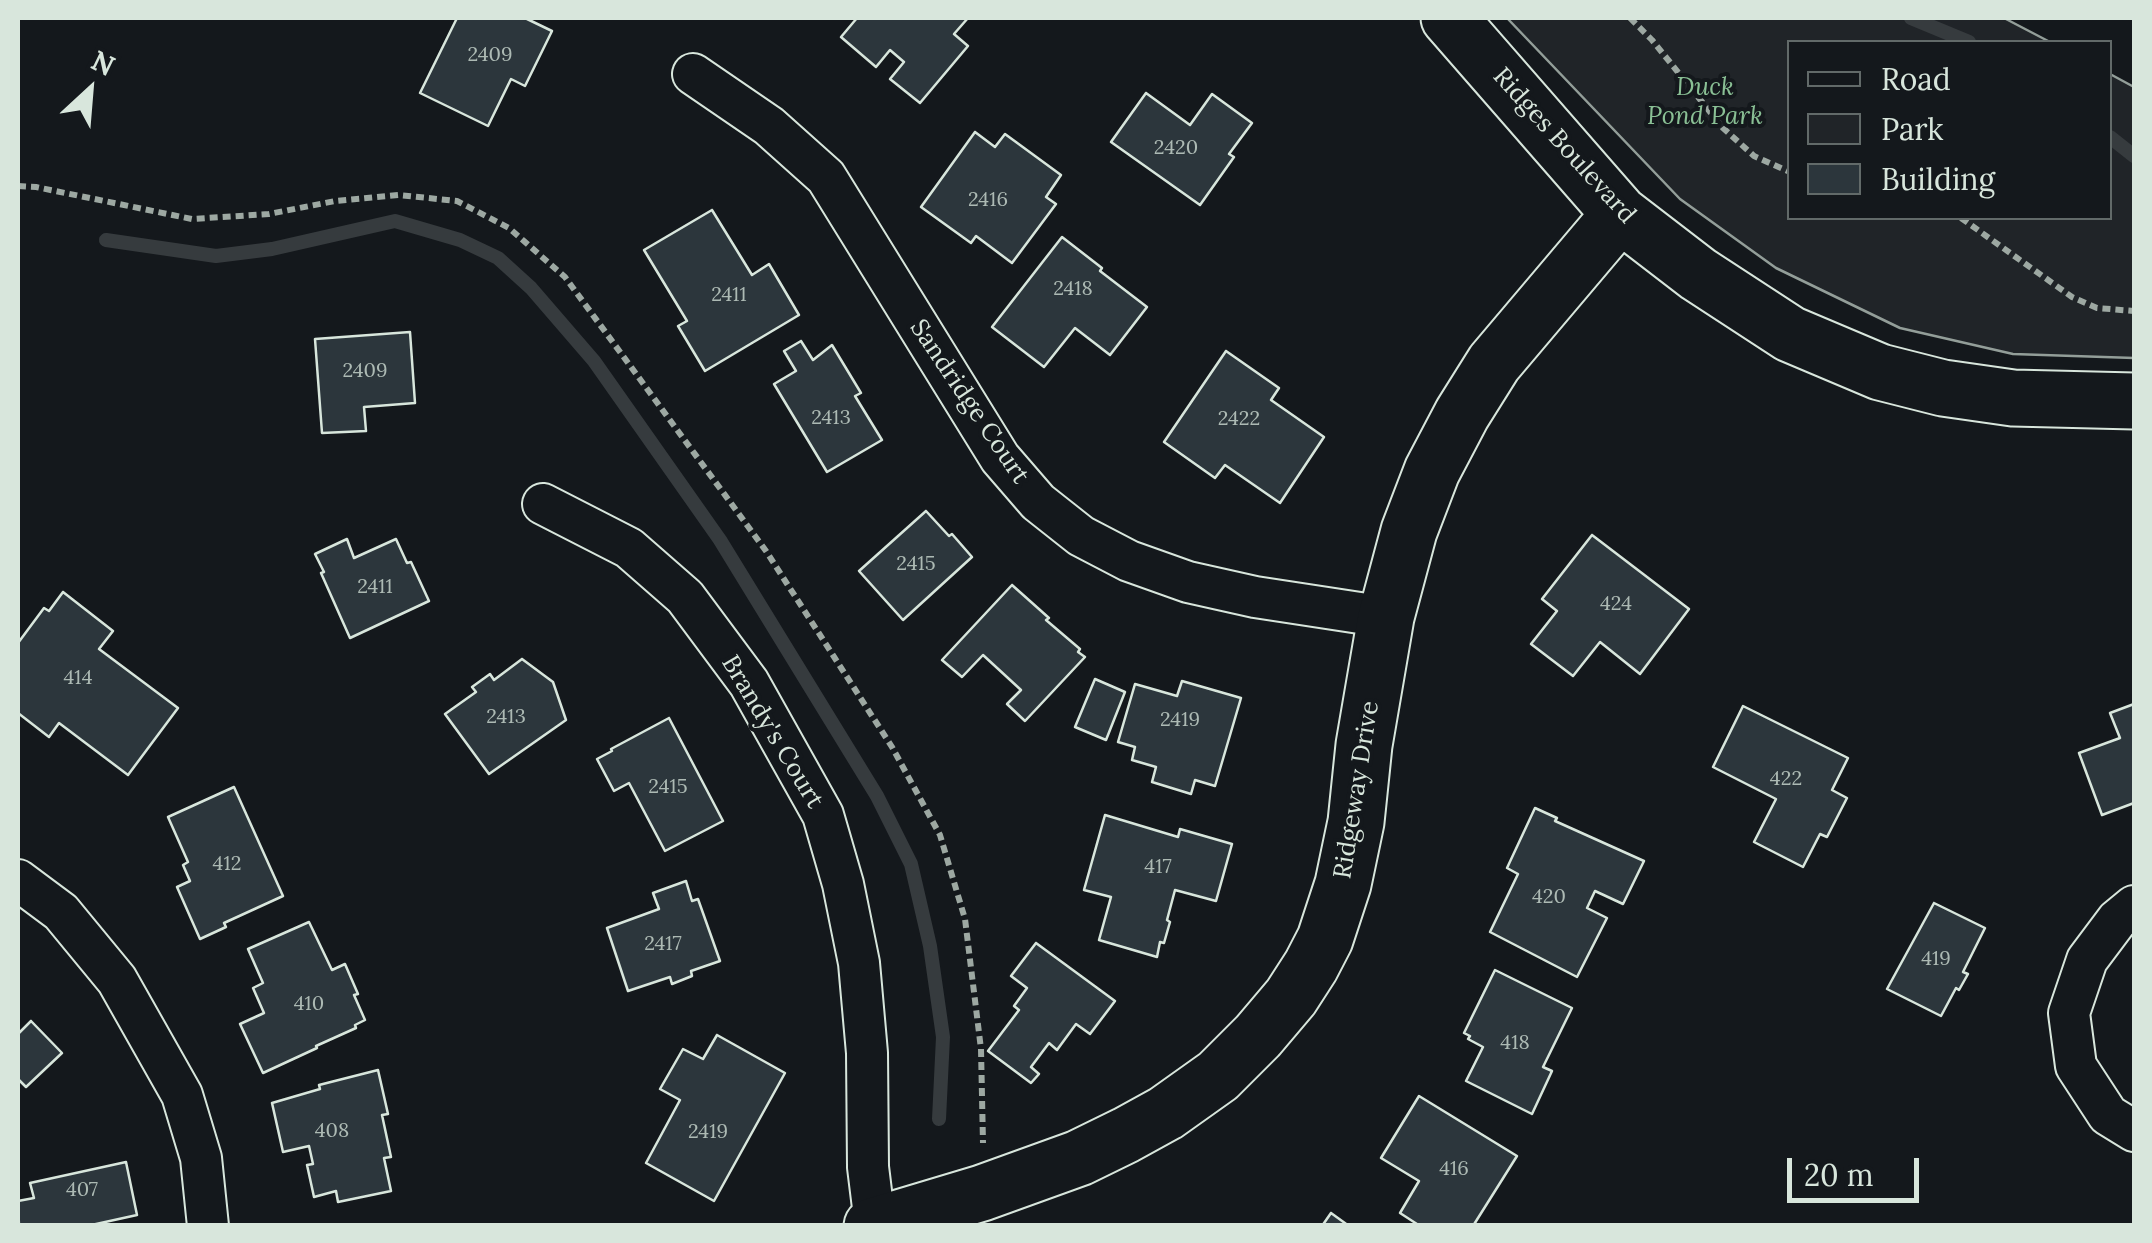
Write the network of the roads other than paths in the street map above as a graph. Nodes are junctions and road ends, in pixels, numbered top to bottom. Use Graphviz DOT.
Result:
graph roads {
  1 [pos="1450,18"];
  2 [pos="693,74"];
  3 [pos="1620,214"];
  4 [pos="2134,401"];
  5 [pos="543,504"];
  6 [pos="1386,617"];
  7 [pos="18,880"];
  8 [pos="2134,906"];
  9 [pos="2134,1131"];
  10 [pos="873,1225"];
  11 [pos="208,1226"];
  1 -- 3 [label="street, Ridges Boulevard"];
  2 -- 6 [label="street, Sandridge Court"];
  3 -- 4 [label="street, Ridges Boulevard"];
  3 -- 6 [label="street, Ridgeway Drive"];
  5 -- 10 [label="street, Brandy's Court"];
  6 -- 10 [label="street, Ridgeway Drive"];
  7 -- 11 [label="street"];
  8 -- 9 [label="street"];
}
